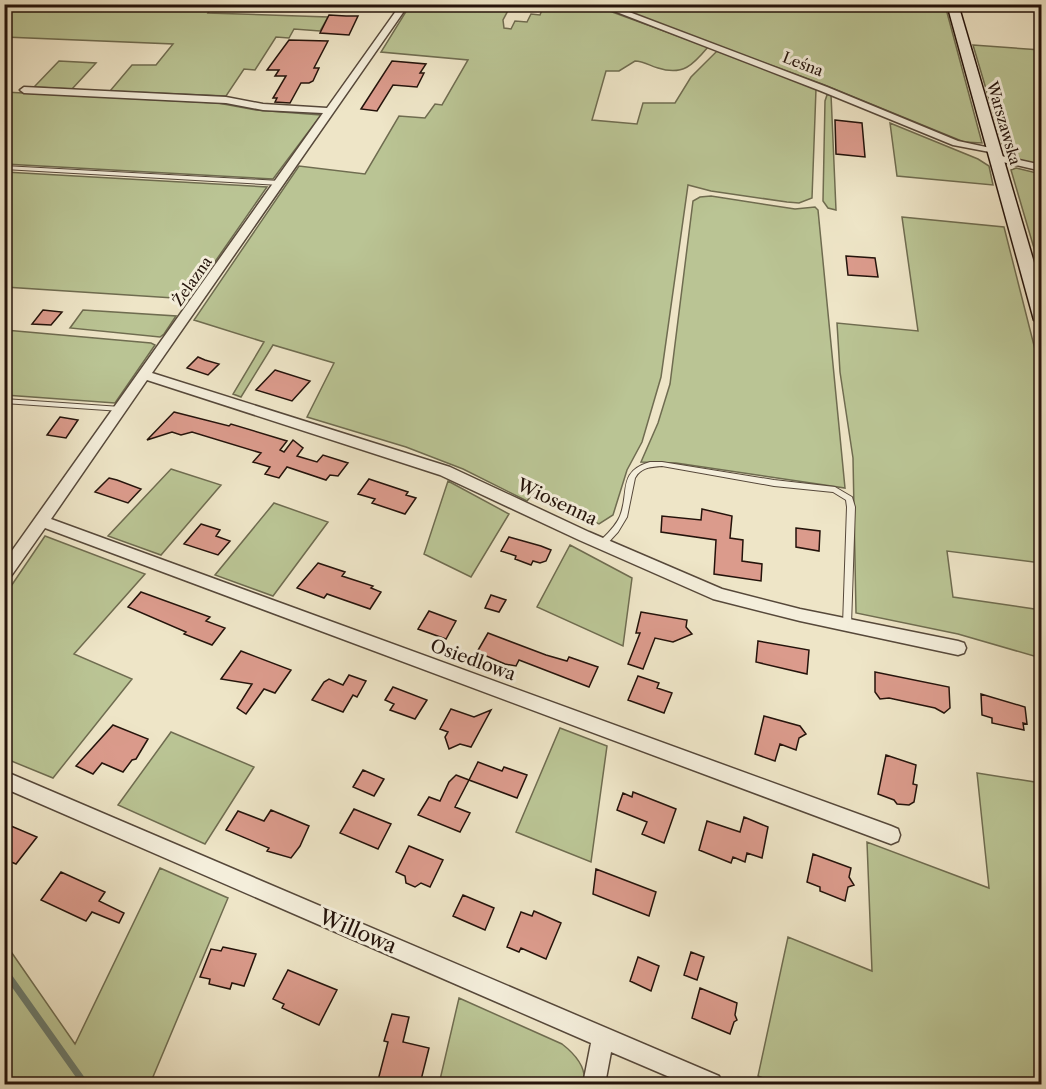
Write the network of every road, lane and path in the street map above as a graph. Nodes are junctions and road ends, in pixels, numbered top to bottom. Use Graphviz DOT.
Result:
graph roads {
  1 [pos="405,4"];
  2 [pos="600,4"];
  3 [pos="952,4"];
  4 [pos="1010,4"];
  5 [pos="1041,6"];
  6 [pos="24,90"];
  7 [pos="331,111"];
  8 [pos="996,154"];
  9 [pos="4,168"];
  10 [pos="1041,168"];
  11 [pos="280,183"];
  12 [pos="1041,320"];
  13 [pos="144,375"];
  14 [pos="4,401"];
  15 [pos="121,409"];
  16 [pos="41,521"];
  17 [pos="602,544"];
  18 [pos="4,575"];
  19 [pos="847,625"];
  20 [pos="958,648"];
  21 [pos="4,779"];
  22 [pos="891,835"];
  23 [pos="603,1037"];
  24 [pos="594,1084"];
  25 [pos="711,1084"];
  1 -- 7 [label="street, Żelazna"];
  2 -- 8 [label="street, Leśna"];
  3 -- 8 [label="street, Warszawska"];
  4 -- 5 [label="street"];
  6 -- 7 [label="street"];
  7 -- 11 [label="street, Żelazna"];
  8 -- 10 [label="street, Leśna"];
  8 -- 12 [label="street, Warszawska"];
  9 -- 11 [label="lane"];
  11 -- 13 [label="street, Żelazna"];
  13 -- 15 [label="street, Żelazna"];
  13 -- 17 [label="street, Wiosenna"];
  14 -- 15 [label="lane"];
  15 -- 16 [label="street, Żelazna"];
  16 -- 18 [label="street, Żelazna"];
  16 -- 22 [label="street, Osiedlowa"];
  17 -- 19 [label="street, Wiosenna"];
  17 -- 19 [label="lane"];
  19 -- 20 [label="street, Wiosenna"];
  21 -- 23 [label="street, Willowa"];
  23 -- 24 [label="street"];
  23 -- 25 [label="street, Willowa"];
}
